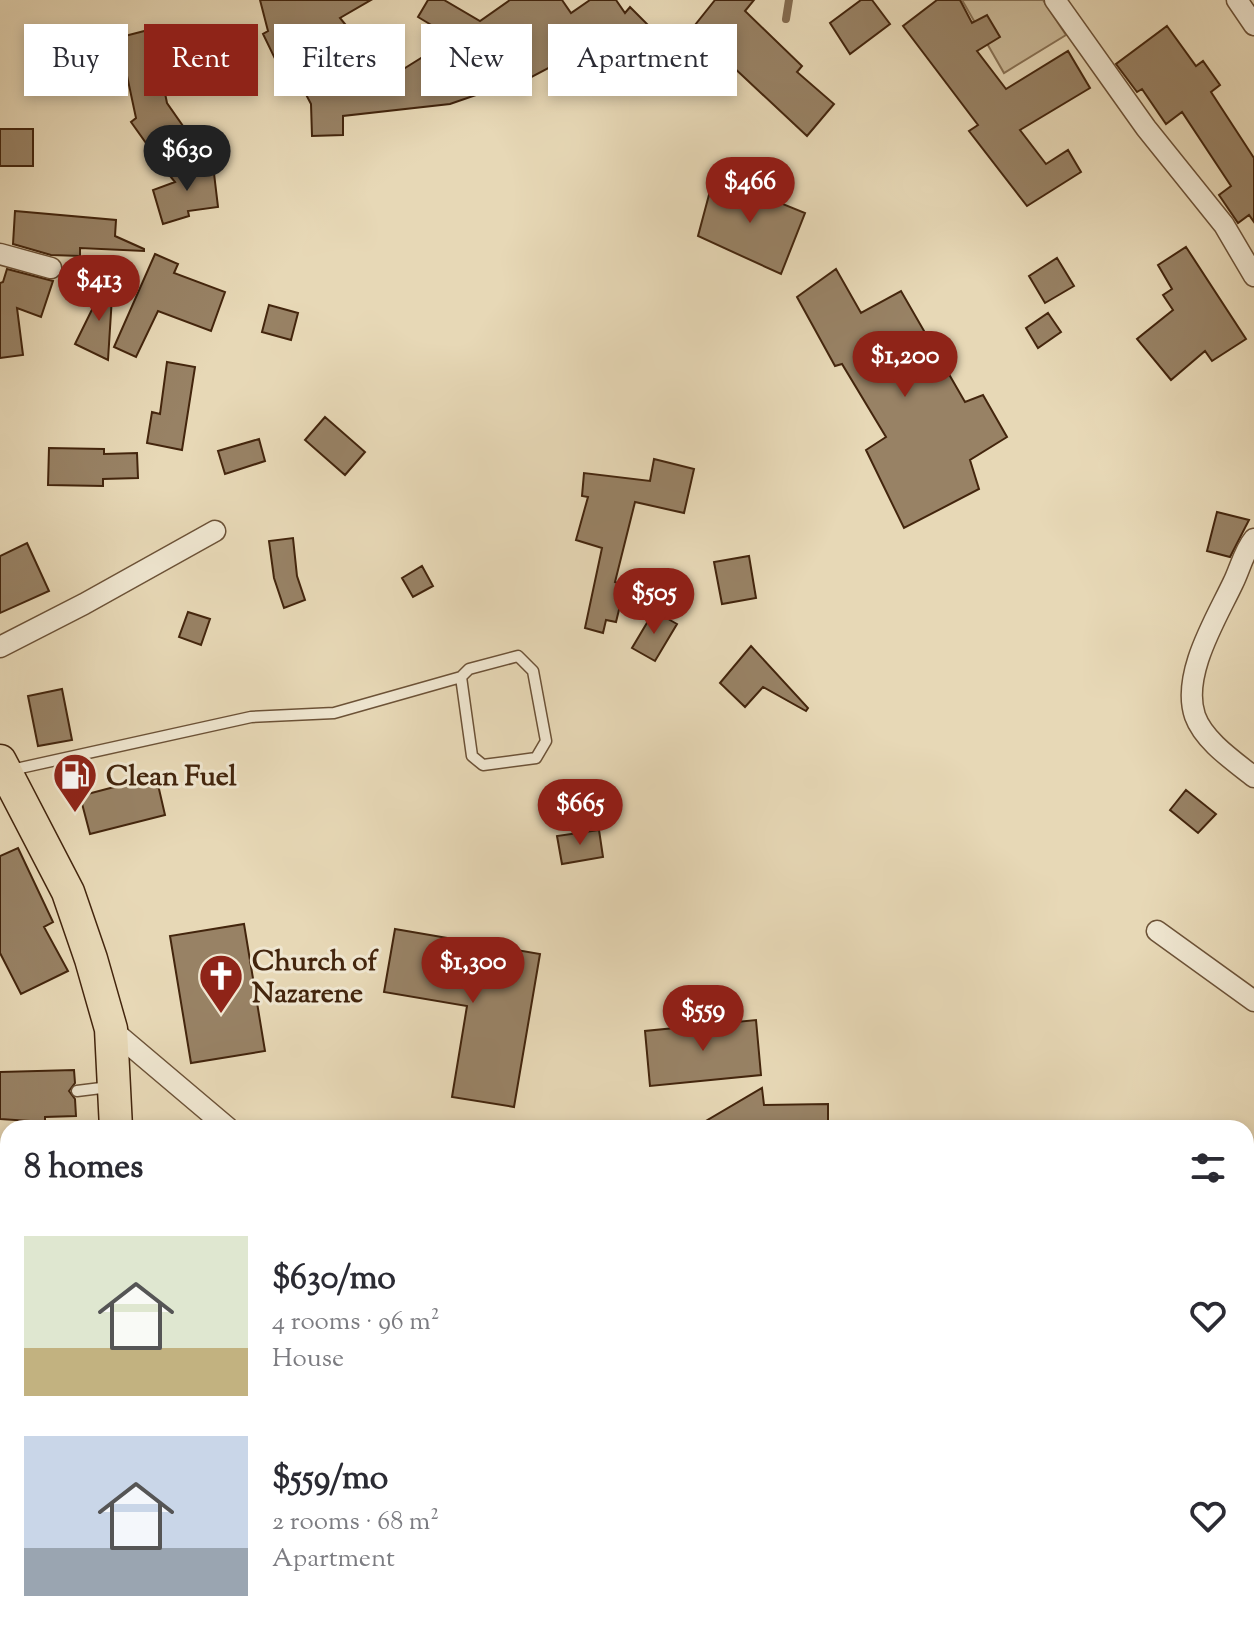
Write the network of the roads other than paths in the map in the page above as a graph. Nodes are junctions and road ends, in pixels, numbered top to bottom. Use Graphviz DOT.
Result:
graph roads {
  1 [pos="1055,0"];
  2 [pos="1237,0"];
  3 [pos="1254,25"];
  4 [pos="0,254"];
  5 [pos="51,268"];
  6 [pos="1254,276"];
  7 [pos="215,531"];
  8 [pos="1254,539"];
  9 [pos="0,647"];
  10 [pos="461,677"];
  11 [pos="2,766"];
  12 [pos="1254,777"];
  13 [pos="1157,931"];
  14 [pos="1254,1001"];
  15 [pos="111,1029"];
  16 [pos="115,1086"];
  17 [pos="77,1091"];
  18 [pos="116,1120"];
  19 [pos="219,1120"];
  1 -- 6 [label="street"];
  2 -- 3 [label="street"];
  4 -- 5 [label="street"];
  7 -- 9 [label="street"];
  8 -- 12 [label="street"];
  10 -- 10 [label="lane"];
  10 -- 11 [label="lane"];
  11 -- 15 [label="main road"];
  13 -- 14 [label="street"];
  15 -- 16 [label="main road"];
  15 -- 19 [label="street"];
  16 -- 17 [label="lane"];
  16 -- 18 [label="main road"];
}
